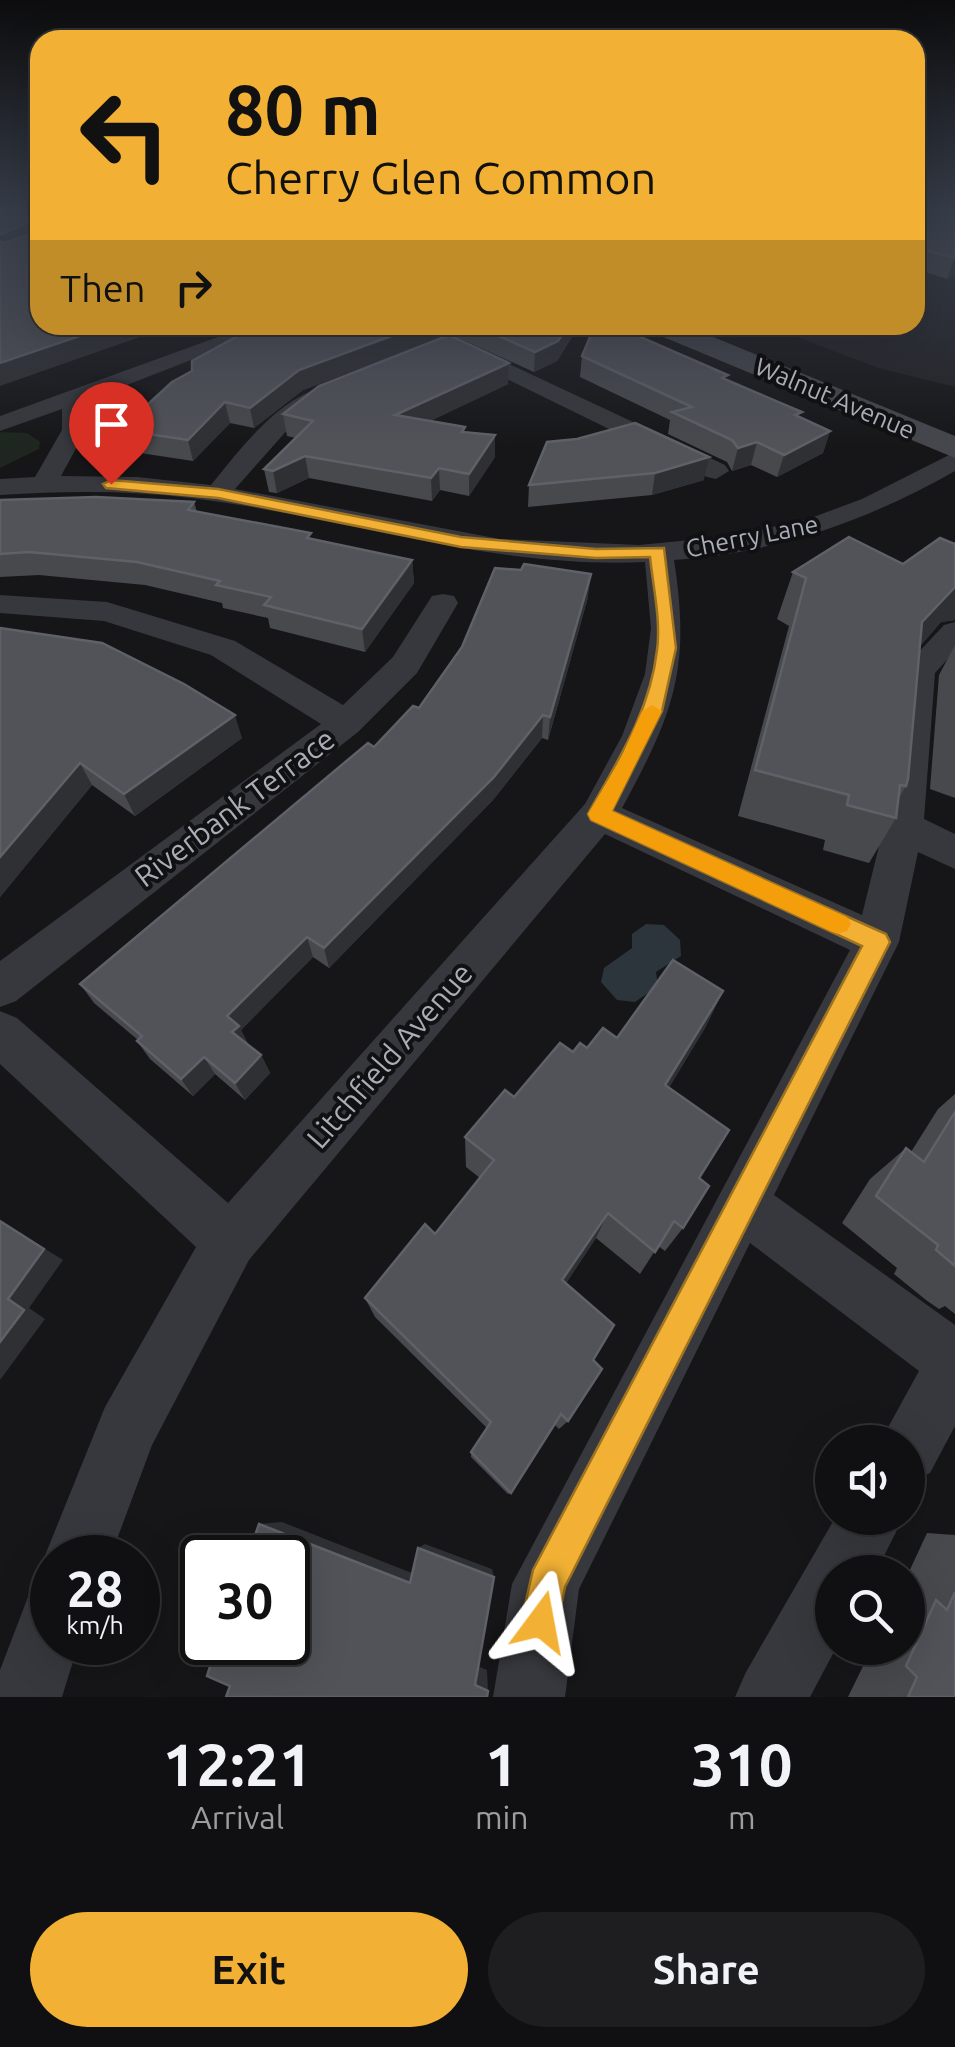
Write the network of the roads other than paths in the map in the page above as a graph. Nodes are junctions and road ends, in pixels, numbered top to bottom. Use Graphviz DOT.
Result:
graph roads {
  1 [pos="243,335"];
  2 [pos="684,335"];
  3 [pos="738,335"];
  4 [pos="434,350"];
  5 [pos="347,384"];
  6 [pos="74,398"];
  7 [pos="573,405"];
  8 [pos="546,416"];
  9 [pos="955,420"];
  10 [pos="0,424"];
  11 [pos="955,448"];
  12 [pos="955,460"];
  13 [pos="716,471"];
  14 [pos="44,484"];
  15 [pos="0,487"];
  16 [pos="218,493"];
  17 [pos="658,552"];
  18 [pos="443,603"];
  19 [pos="0,604"];
  20 [pos="955,632"];
  21 [pos="346,723"];
  22 [pos="599,814"];
  23 [pos="904,826"];
  24 [pos="955,853"];
  25 [pos="877,942"];
  26 [pos="0,987"];
  27 [pos="0,1033"];
  28 [pos="744,1206"];
  29 [pos="230,1241"];
  30 [pos="955,1363"];
  31 [pos="922,1425"];
  32 [pos="86,1535"];
  33 [pos="815,1617"];
  34 [pos="37,1665"];
  35 [pos="26,1697"];
  36 [pos="529,1697"];
  37 [pos="771,1697"];
  1 -- 6 [label="street"];
  2 -- 11 [label="main road, Walnut Avenue"];
  3 -- 9 [label="main road, Walnut Avenue"];
  4 -- 7 [label="street"];
  5 -- 16 [label="street"];
  6 -- 10 [label="street"];
  6 -- 14 [label="street"];
  7 -- 8 [label="street"];
  7 -- 13 [label="street"];
  12 -- 17 [label="street, Cherry Lane"];
  14 -- 15 [label="street, Cherry Lane"];
  14 -- 16 [label="street, Cherry Lane"];
  16 -- 17 [label="street, Cherry Lane"];
  17 -- 22 [label="street, Litchfield Avenue"];
  18 -- 21 [label="street, Riverbank Terrace"];
  19 -- 21 [label="street"];
  20 -- 23 [label="street"];
  21 -- 26 [label="street, Riverbank Terrace"];
  22 -- 25 [label="street"];
  22 -- 29 [label="street, Litchfield Avenue"];
  23 -- 24 [label="street"];
  23 -- 25 [label="street"];
  25 -- 28 [label="street"];
  27 -- 29 [label="street"];
  28 -- 30 [label="street"];
  28 -- 36 [label="street"];
  29 -- 32 [label="street, Litchfield Avenue"];
  30 -- 31 [label="street"];
  33 -- 37 [label="street"];
  34 -- 35 [label="street"];
}
